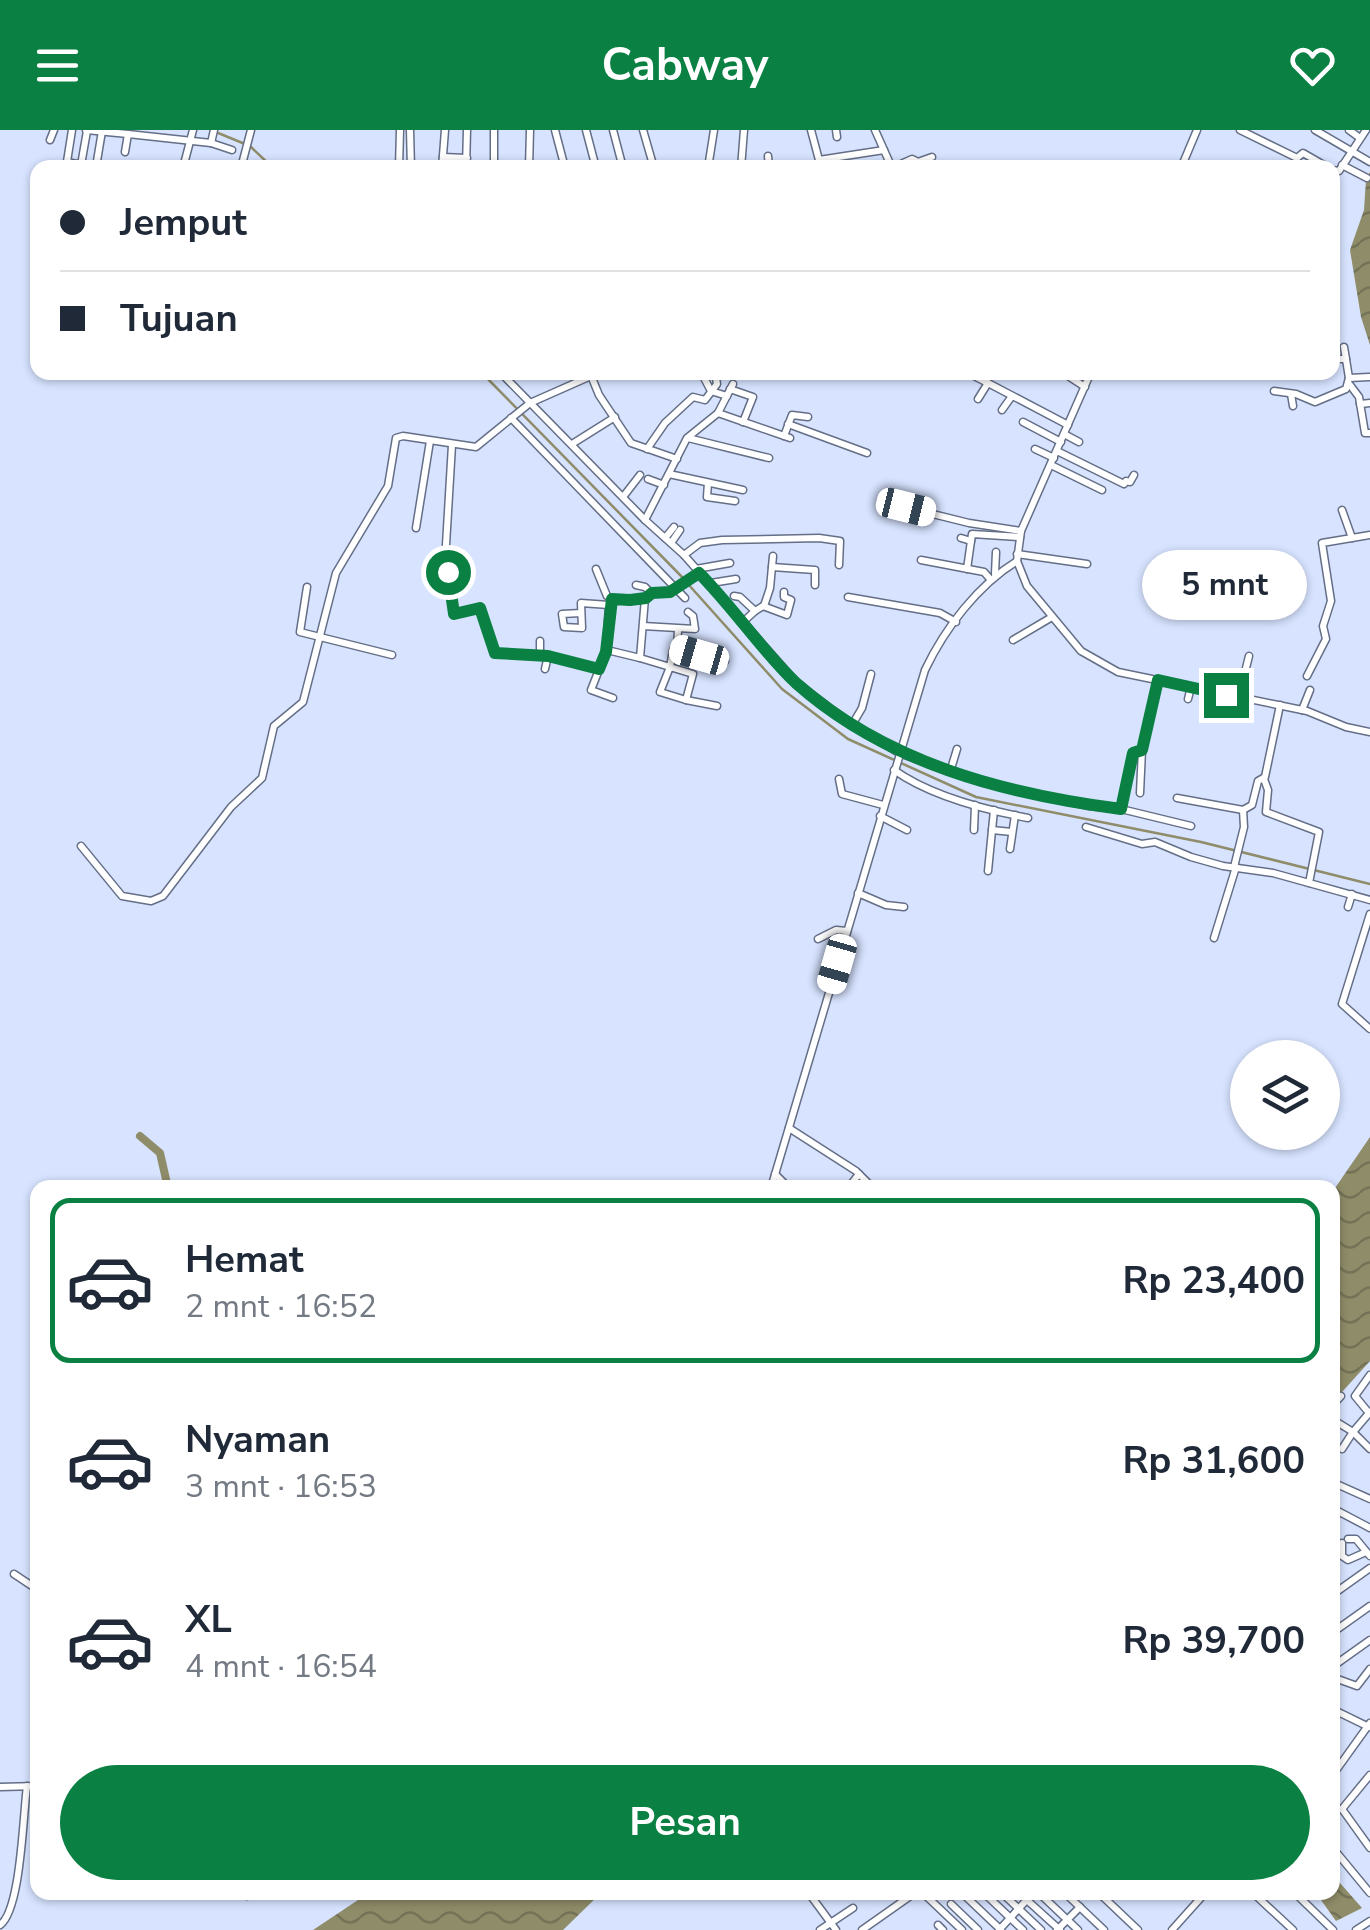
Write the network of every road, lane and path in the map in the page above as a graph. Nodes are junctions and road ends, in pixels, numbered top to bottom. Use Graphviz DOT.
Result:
graph roads {
  1 [pos="54,130"];
  2 [pos="72,130"];
  3 [pos="86,130"];
  4 [pos="214,130"];
  5 [pos="250,130"];
  6 [pos="400,130"];
  7 [pos="410,130"];
  8 [pos="444,130"];
  9 [pos="467,130"];
  10 [pos="494,130"];
  11 [pos="530,130"];
  12 [pos="555,130"];
  13 [pos="586,130"];
  14 [pos="614,130"];
  15 [pos="643,130"];
  16 [pos="714,130"];
  17 [pos="744,130"];
  18 [pos="811,130"];
  19 [pos="875,130"];
  20 [pos="1198,130"];
  21 [pos="1240,130"];
  22 [pos="1314,130"];
  23 [pos="1349,130"];
  24 [pos="118,131"];
  25 [pos="1367,131"];
  26 [pos="102,132"];
  27 [pos="128,134"];
  28 [pos="192,135"];
  29 [pos="1360,138"];
  30 [pos="50,140"];
  31 [pos="211,141"];
  32 [pos="232,150"];
  33 [pos="884,150"];
  34 [pos="1350,151"];
  35 [pos="125,152"];
  36 [pos="768,156"];
  37 [pos="442,157"];
  38 [pos="932,157"];
  39 [pos="467,158"];
  40 [pos="67,160"];
  41 [pos="81,160"];
  42 [pos="97,160"];
  43 [pos="185,160"];
  44 [pos="243,160"];
  45 [pos="399,160"];
  46 [pos="411,160"];
  47 [pos="494,160"];
  48 [pos="529,160"];
  49 [pos="564,160"];
  50 [pos="594,160"];
  51 [pos="621,160"];
  52 [pos="652,160"];
  53 [pos="709,160"];
  54 [pos="742,160"];
  55 [pos="768,160"];
  56 [pos="888,160"];
  57 [pos="924,160"];
  58 [pos="1185,160"];
  59 [pos="1316,160"];
  60 [pos="1370,162"];
  61 [pos="1342,165"];
  62 [pos="1340,168"];
  63 [pos="1367,178"];
  64 [pos="1344,347"];
  65 [pos="1340,359"];
  66 [pos="1346,359"];
  67 [pos="1370,377"];
  68 [pos="507,380"];
  69 [pos="584,380"];
  70 [pos="597,380"];
  71 [pos="705,380"];
  72 [pos="716,380"];
  73 [pos="982,380"];
  74 [pos="1074,380"];
  75 [pos="1088,380"];
  76 [pos="1349,381"];
  77 [pos="988,383"];
  78 [pos="1085,387"];
  79 [pos="730,390"];
  80 [pos="711,391"];
  81 [pos="1274,391"];
  82 [pos="1291,394"];
  83 [pos="1012,396"];
  84 [pos="978,399"];
  85 [pos="1370,403"];
  86 [pos="529,404"];
  87 [pos="1360,404"];
  88 [pos="1293,406"];
  89 [pos="1002,410"];
  90 [pos="718,413"];
  91 [pos="780,416"];
  92 [pos="512,417"];
  93 [pos="614,417"];
  94 [pos="808,417"];
  95 [pos="743,422"];
  96 [pos="789,422"];
  97 [pos="1023,422"];
  98 [pos="1068,426"];
  99 [pos="1366,430"];
  100 [pos="687,438"];
  101 [pos="1062,438"];
  102 [pos="430,440"];
  103 [pos="1079,442"];
  104 [pos="572,444"];
  105 [pos="452,445"];
  106 [pos="648,449"];
  107 [pos="1035,449"];
  108 [pos="867,453"];
  109 [pos="677,458"];
  110 [pos="770,458"];
  111 [pos="1054,458"];
  112 [pos="640,474"];
  113 [pos="670,474"];
  114 [pos="1134,475"];
  115 [pos="648,479"];
  116 [pos="708,483"];
  117 [pos="664,485"];
  118 [pos="743,490"];
  119 [pos="1102,490"];
  120 [pos="623,497"];
  121 [pos="735,502"];
  122 [pos="884,502"];
  123 [pos="1342,510"];
  124 [pos="646,520"];
  125 [pos="416,528"];
  126 [pos="677,528"];
  127 [pos="1020,534"];
  128 [pos="1370,535"];
  129 [pos="961,538"];
  130 [pos="1352,538"];
  131 [pos="668,540"];
  132 [pos="971,542"];
  133 [pos="996,552"];
  134 [pos="684,555"];
  135 [pos="773,556"];
  136 [pos="1017,558"];
  137 [pos="921,560"];
  138 [pos="730,563"];
  139 [pos="1087,564"];
  140 [pos="839,565"];
  141 [pos="772,567"];
  142 [pos="596,569"];
  143 [pos="966,569"];
  144 [pos="698,571"];
  145 [pos="993,577"];
  146 [pos="736,578"];
  147 [pos="710,584"];
  148 [pos="636,585"];
  149 [pos="815,585"];
  150 [pos="307,587"];
  151 [pos="678,588"];
  152 [pos="784,592"];
  153 [pos="648,595"];
  154 [pos="734,596"];
  155 [pos="848,597"];
  156 [pos="685,598"];
  157 [pos="610,602"];
  158 [pos="764,606"];
  159 [pos="755,611"];
  160 [pos="688,612"];
  161 [pos="581,613"];
  162 [pos="1052,617"];
  163 [pos="744,621"];
  164 [pos="956,622"];
  165 [pos="643,626"];
  166 [pos="681,635"];
  167 [pos="321,638"];
  168 [pos="540,640"];
  169 [pos="1013,640"];
  170 [pos="677,649"];
  171 [pos="606,650"];
  172 [pos="392,655"];
  173 [pos="544,655"];
  174 [pos="1249,656"];
  175 [pos="640,658"];
  176 [pos="725,661"];
  177 [pos="670,666"];
  178 [pos="544,669"];
  179 [pos="599,669"];
  180 [pos="871,674"];
  181 [pos="1308,676"];
  182 [pos="1158,680"];
  183 [pos="1191,687"];
  184 [pos="1310,690"];
  185 [pos="613,698"];
  186 [pos="1246,698"];
  187 [pos="1188,699"];
  188 [pos="686,700"];
  189 [pos="1280,705"];
  190 [pos="717,706"];
  191 [pos="1302,710"];
  192 [pos="852,725"];
  193 [pos="1370,732"];
  194 [pos="957,749"];
  195 [pos="1142,750"];
  196 [pos="898,755"];
  197 [pos="893,770"];
  198 [pos="950,772"];
  199 [pos="839,779"];
  200 [pos="1264,779"];
  201 [pos="1140,793"];
  202 [pos="1177,798"];
  203 [pos="972,804"];
  204 [pos="883,805"];
  205 [pos="1121,809"];
  206 [pos="994,810"];
  207 [pos="1243,810"];
  208 [pos="1015,815"];
  209 [pos="880,816"];
  210 [pos="1028,818"];
  211 [pos="1190,826"];
  212 [pos="1086,828"];
  213 [pos="990,829"];
  214 [pos="907,830"];
  215 [pos="974,830"];
  216 [pos="1012,832"];
  217 [pos="81,846"];
  218 [pos="1010,849"];
  219 [pos="1235,866"];
  220 [pos="988,870"];
  221 [pos="1309,881"];
  222 [pos="858,892"];
  223 [pos="1352,894"];
  224 [pos="1370,900"];
  225 [pos="1348,907"];
  226 [pos="904,908"];
  227 [pos="1370,914"];
  228 [pos="847,930"];
  229 [pos="1214,938"];
  230 [pos="818,940"];
  231 [pos="1370,1030"];
  232 [pos="789,1128"];
  233 [pos="775,1174"];
  234 [pos="859,1174"];
  235 [pos="773,1180"];
  236 [pos="781,1180"];
  237 [pos="854,1180"];
  238 [pos="865,1180"];
  239 [pos="1370,1376"];
  240 [pos="1369,1413"];
  241 [pos="1340,1424"];
  242 [pos="1353,1432"];
  243 [pos="1342,1449"];
  244 [pos="1370,1449"];
  245 [pos="1340,1486"];
  246 [pos="1370,1499"];
  247 [pos="1340,1514"];
  248 [pos="1370,1528"];
  249 [pos="1368,1554"];
  250 [pos="1370,1568"];
  251 [pos="14,1574"];
  252 [pos="30,1585"];
  253 [pos="1340,1589"];
  254 [pos="1370,1606"];
  255 [pos="1340,1627"];
  256 [pos="1370,1640"];
  257 [pos="1340,1661"];
  258 [pos="1370,1668"];
  259 [pos="1340,1679"];
  260 [pos="1340,1713"];
  261 [pos="1369,1726"];
  262 [pos="1340,1765"];
  263 [pos="1370,1775"];
  264 [pos="26,1786"];
  265 [pos="30,1786"];
  266 [pos="0,1787"];
  267 [pos="1370,1848"];
  268 [pos="1340,1857"];
  269 [pos="1370,1894"];
  270 [pos="814,1900"];
  271 [pos="907,1900"];
  272 [pos="928,1900"];
  273 [pos="969,1900"];
  274 [pos="991,1900"];
  275 [pos="1008,1900"];
  276 [pos="1045,1900"];
  277 [pos="1073,1900"];
  278 [pos="1106,1900"];
  279 [pos="1199,1900"];
  280 [pos="1260,1900"];
  281 [pos="1302,1900"];
  282 [pos="1027,1901"];
  283 [pos="951,1904"];
  284 [pos="1080,1907"];
  285 [pos="853,1908"];
  286 [pos="1018,1909"];
  287 [pos="1010,1918"];
  288 [pos="1068,1920"];
  289 [pos="1370,1921"];
  290 [pos="830,1922"];
  291 [pos="0,1926"];
  292 [pos="820,1930"];
  293 [pos="836,1930"];
  294 [pos="862,1930"];
  295 [pos="962,1930"];
  296 [pos="978,1930"];
  297 [pos="999,1930"];
  298 [pos="1023,1930"];
  299 [pos="1041,1930"];
  300 [pos="1058,1930"];
  301 [pos="1078,1930"];
  302 [pos="1104,1930"];
  303 [pos="1138,1930"];
  304 [pos="1172,1930"];
  305 [pos="1292,1930"];
  306 [pos="1333,1930"];
  307 [pos="1356,1930"];
  1 -- 30 [label="street"];
  2 -- 40 [label="street"];
  3 -- 26 [label="street"];
  3 -- 41 [label="street"];
  4 -- 31 [label="street"];
  5 -- 44 [label="street"];
  6 -- 45 [label="street"];
  7 -- 46 [label="street"];
  8 -- 37 [label="street"];
  9 -- 39 [label="street"];
  10 -- 47 [label="street"];
  11 -- 48 [label="street"];
  12 -- 49 [label="street"];
  13 -- 50 [label="street"];
  14 -- 51 [label="street"];
  15 -- 52 [label="street"];
  16 -- 53 [label="street"];
  17 -- 54 [label="street"];
  18 -- 33 [label="street"];
  19 -- 33 [label="street"];
  20 -- 58 [label="street"];
  21 -- 59 [label="street"];
  22 -- 34 [label="street"];
  23 -- 29 [label="street"];
  24 -- 26 [label="street"];
  24 -- 27 [label="street"];
  25 -- 29 [label="street"];
  26 -- 42 [label="street"];
  27 -- 28 [label="street"];
  27 -- 35 [label="street"];
  28 -- 31 [label="street"];
  28 -- 43 [label="street"];
  29 -- 34 [label="street"];
  31 -- 32 [label="street"];
  33 -- 56 [label="street"];
  34 -- 60 [label="street"];
  34 -- 61 [label="street"];
  36 -- 55 [label="street"];
  37 -- 39 [label="street"];
  38 -- 57 [label="street"];
  61 -- 62 [label="street"];
  61 -- 63 [label="street"];
  64 -- 66 [label="street"];
  65 -- 66 [label="street"];
  66 -- 76 [label="street"];
  67 -- 76 [label="street"];
  68 -- 86 [label="street"];
  69 -- 86 [label="street"];
  70 -- 93 [label="street"];
  71 -- 80 [label="street"];
  72 -- 80 [label="street"];
  73 -- 77 [label="street"];
  74 -- 78 [label="street"];
  75 -- 78 [label="street"];
  76 -- 82 [label="street"];
  76 -- 87 [label="street"];
  77 -- 83 [label="street"];
  77 -- 84 [label="street"];
  78 -- 98 [label="street"];
  79 -- 80 [label="street"];
  79 -- 90 [label="street"];
  79 -- 95 [label="street"];
  80 -- 106 [label="street"];
  81 -- 82 [label="street"];
  82 -- 88 [label="street"];
  83 -- 89 [label="street"];
  83 -- 98 [label="street"];
  85 -- 87 [label="street"];
  86 -- 92 [label="street"];
  86 -- 104 [label="street"];
  87 -- 99 [label="street"];
  90 -- 95 [label="street"];
  90 -- 100 [label="street"];
  91 -- 96 [label="street"];
  92 -- 105 [label="street"];
  92 -- 151 [label="street"];
  93 -- 104 [label="street"];
  93 -- 106 [label="street"];
  94 -- 96 [label="street"];
  95 -- 96 [label="street"];
  96 -- 108 [label="street"];
  97 -- 101 [label="street"];
  98 -- 101 [label="street"];
  100 -- 109 [label="street"];
  100 -- 110 [label="street"];
  101 -- 103 [label="street"];
  101 -- 111 [label="street"];
  102 -- 105 [label="street"];
  102 -- 125 [label="street"];
  102 -- 167 [label="street"];
  104 -- 120 [label="street"];
  105 -- 173 [label="street"];
  106 -- 109 [label="street"];
  107 -- 111 [label="street"];
  109 -- 113 [label="street"];
  111 -- 114 [label="street"];
  111 -- 119 [label="street"];
  111 -- 127 [label="street"];
  112 -- 120 [label="street"];
  113 -- 116 [label="street"];
  113 -- 117 [label="street"];
  115 -- 117 [label="street"];
  116 -- 118 [label="street"];
  116 -- 121 [label="street"];
  117 -- 124 [label="street"];
  120 -- 124 [label="street"];
  122 -- 127 [label="street"];
  123 -- 130 [label="street"];
  124 -- 131 [label="street"];
  126 -- 131 [label="street"];
  127 -- 132 [label="street"];
  127 -- 136 [label="street"];
  128 -- 130 [label="street"];
  129 -- 132 [label="street"];
  130 -- 181 [label="street"];
  131 -- 134 [label="street"];
  132 -- 143 [label="street"];
  133 -- 145 [label="street"];
  134 -- 140 [label="street"];
  134 -- 144 [label="street"];
  135 -- 141 [label="street"];
  136 -- 139 [label="street"];
  136 -- 145 [label="street"];
  136 -- 162 [label="street"];
  137 -- 143 [label="street"];
  138 -- 144 [label="street"];
  141 -- 149 [label="street"];
  141 -- 158 [label="street"];
  142 -- 157 [label="street"];
  143 -- 145 [label="street"];
  144 -- 147 [label="street"];
  144 -- 151 [label="street"];
  145 -- 164 [label="street"];
  146 -- 147 [label="street"];
  147 -- 163 [label="street"];
  148 -- 153 [label="street"];
  150 -- 167 [label="street"];
  151 -- 153 [label="street"];
  151 -- 156 [label="street"];
  152 -- 158 [label="street"];
  153 -- 157 [label="street"];
  153 -- 165 [label="street"];
  154 -- 159 [label="street"];
  155 -- 164 [label="street"];
  157 -- 161 [label="street"];
  157 -- 171 [label="street"];
  158 -- 159 [label="street"];
  159 -- 163 [label="street"];
  160 -- 166 [label="street"];
  162 -- 169 [label="street"];
  162 -- 182 [label="street"];
  163 -- 192 [label="street"];
  164 -- 196 [label="street"];
  165 -- 166 [label="street"];
  165 -- 175 [label="street"];
  166 -- 170 [label="street"];
  167 -- 172 [label="street"];
  167 -- 217 [label="street"];
  168 -- 173 [label="street"];
  170 -- 176 [label="street"];
  170 -- 177 [label="street"];
  171 -- 175 [label="street"];
  171 -- 179 [label="street"];
  173 -- 178 [label="street"];
  173 -- 179 [label="street"];
  174 -- 186 [label="street"];
  175 -- 177 [label="street"];
  177 -- 188 [label="street"];
  177 -- 188 [label="street"];
  179 -- 185 [label="street"];
  180 -- 192 [label="street"];
  182 -- 183 [label="street"];
  182 -- 195 [label="street"];
  183 -- 186 [label="street"];
  183 -- 187 [label="street"];
  184 -- 191 [label="street"];
  186 -- 189 [label="street"];
  188 -- 190 [label="street"];
  189 -- 191 [label="street"];
  189 -- 200 [label="street"];
  191 -- 193 [label="street"];
  192 -- 196 [label="street"];
  194 -- 198 [label="street"];
  195 -- 201 [label="street"];
  195 -- 205 [label="street"];
  196 -- 197 [label="street"];
  196 -- 198 [label="street"];
  197 -- 203 [label="street"];
  197 -- 204 [label="street"];
  198 -- 205 [label="street"];
  199 -- 204 [label="street"];
  200 -- 207 [label="street"];
  200 -- 221 [label="street"];
  202 -- 207 [label="street"];
  203 -- 206 [label="street"];
  203 -- 215 [label="street"];
  204 -- 209 [label="street"];
  205 -- 211 [label="street"];
  206 -- 208 [label="street"];
  206 -- 213 [label="street"];
  207 -- 219 [label="street"];
  208 -- 210 [label="street"];
  208 -- 216 [label="street"];
  209 -- 214 [label="street"];
  209 -- 222 [label="street"];
  212 -- 219 [label="street"];
  213 -- 216 [label="street"];
  213 -- 220 [label="street"];
  216 -- 218 [label="street"];
  219 -- 221 [label="street"];
  219 -- 229 [label="street"];
  221 -- 223 [label="street"];
  222 -- 226 [label="street"];
  222 -- 228 [label="street"];
  223 -- 224 [label="street"];
  223 -- 225 [label="street"];
  227 -- 231 [label="street"];
  228 -- 230 [label="street"];
  228 -- 232 [label="street"];
  232 -- 233 [label="street"];
  232 -- 234 [label="street"];
  233 -- 235 [label="street"];
  233 -- 236 [label="street"];
  234 -- 237 [label="street"];
  234 -- 238 [label="street"];
  239 -- 240 [label="street"];
  240 -- 242 [label="street"];
  241 -- 242 [label="street"];
  242 -- 243 [label="street"];
  242 -- 244 [label="street"];
  245 -- 246 [label="street"];
  247 -- 248 [label="street"];
  249 -- 249 [label="street"];
  250 -- 253 [label="street"];
  251 -- 252 [label="street"];
  254 -- 255 [label="street"];
  256 -- 257 [label="street"];
  258 -- 259 [label="street"];
  260 -- 261 [label="street"];
  261 -- 262 [label="street"];
  263 -- 267 [label="street"];
  264 -- 265 [label="street"];
  264 -- 266 [label="street"];
  264 -- 291 [label="street"];
  268 -- 269 [label="street"];
  270 -- 290 [label="street"];
  271 -- 294 [label="street"];
  272 -- 295 [label="street"];
  273 -- 297 [label="street"];
  274 -- 287 [label="street"];
  275 -- 286 [label="street"];
  276 -- 288 [label="street"];
  277 -- 284 [label="street"];
  278 -- 303 [label="street"];
  279 -- 304 [label="street"];
  280 -- 305 [label="street"];
  281 -- 306 [label="street"];
  282 -- 286 [label="street"];
  282 -- 300 [label="street"];
  283 -- 296 [label="street"];
  284 -- 288 [label="street"];
  284 -- 302 [label="street"];
  285 -- 290 [label="street"];
  286 -- 287 [label="street"];
  286 -- 299 [label="street"];
  287 -- 297 [label="street"];
  287 -- 298 [label="street"];
  288 -- 300 [label="street"];
  288 -- 301 [label="street"];
  289 -- 307 [label="street"];
  290 -- 292 [label="street"];
  290 -- 293 [label="street"];
}
